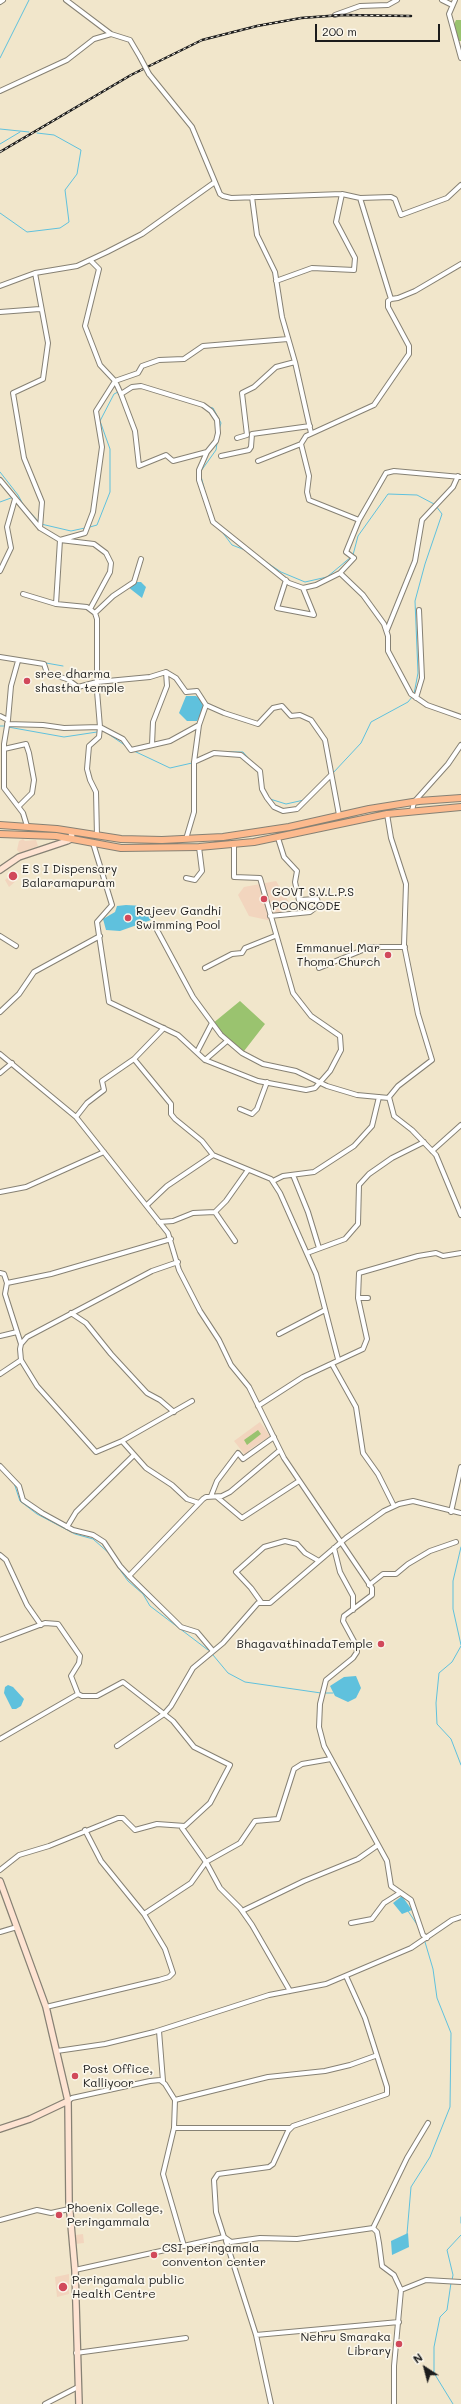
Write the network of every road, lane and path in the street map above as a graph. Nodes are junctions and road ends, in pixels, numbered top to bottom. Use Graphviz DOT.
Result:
graph roads {
  1 [pos="3,0"];
  2 [pos="66,0"];
  3 [pos="397,0"];
  4 [pos="442,0"];
  5 [pos="455,0"];
  6 [pos="0,2"];
  7 [pos="452,5"];
  8 [pos="335,15"];
  9 [pos="111,34"];
  10 [pos="461,58"];
  11 [pos="0,91"];
  12 [pos="215,182"];
  13 [pos="461,185"];
  14 [pos="342,194"];
  15 [pos="252,197"];
  16 [pos="360,198"];
  17 [pos="90,260"];
  18 [pos="461,264"];
  19 [pos="35,273"];
  20 [pos="276,281"];
  21 [pos="0,286"];
  22 [pos="391,299"];
  23 [pos="40,309"];
  24 [pos="0,312"];
  25 [pos="288,339"];
  26 [pos="295,362"];
  27 [pos="115,381"];
  28 [pos="122,394"];
  29 [pos="310,426"];
  30 [pos="311,433"];
  31 [pos="237,438"];
  32 [pos="301,444"];
  33 [pos="207,452"];
  34 [pos="221,456"];
  35 [pos="258,461"];
  36 [pos="460,477"];
  37 [pos="0,480"];
  38 [pos="15,499"];
  39 [pos="359,520"];
  40 [pos="40,527"];
  41 [pos="60,540"];
  42 [pos="141,559"];
  43 [pos="0,571"];
  44 [pos="340,572"];
  45 [pos="286,580"];
  46 [pos="303,588"];
  47 [pos="23,594"];
  48 [pos="56,604"];
  49 [pos="90,609"];
  50 [pos="419,610"];
  51 [pos="95,613"];
  52 [pos="387,630"];
  53 [pos="0,657"];
  54 [pos="18,661"];
  55 [pos="166,672"];
  56 [pos="97,682"];
  57 [pos="416,698"];
  58 [pos="206,705"];
  59 [pos="0,716"];
  60 [pos="461,717"];
  61 [pos="8,722"];
  62 [pos="199,725"];
  63 [pos="100,730"];
  64 [pos="152,745"];
  65 [pos="461,745"];
  66 [pos="4,749"];
  67 [pos="2,759"];
  68 [pos="194,762"];
  69 [pos="331,775"];
  70 [pos="2,789"];
  71 [pos="461,798"];
  72 [pos="414,802"];
  73 [pos="19,806"];
  74 [pos="461,807"];
  75 [pos="412,811"];
  76 [pos="387,814"];
  77 [pos="339,815"];
  78 [pos="0,825"];
  79 [pos="28,826"];
  80 [pos="72,832"];
  81 [pos="0,834"];
  82 [pos="97,836"];
  83 [pos="278,838"];
  84 [pos="71,839"];
  85 [pos="186,839"];
  86 [pos="93,843"];
  87 [pos="234,844"];
  88 [pos="199,847"];
  89 [pos="0,870"];
  90 [pos="186,878"];
  91 [pos="270,916"];
  92 [pos="157,930"];
  93 [pos="0,936"];
  94 [pos="100,936"];
  95 [pos="275,936"];
  96 [pos="16,946"];
  97 [pos="405,948"];
  98 [pos="205,968"];
  99 [pos="319,968"];
  100 [pos="0,1012"];
  101 [pos="212,1023"];
  102 [pos="164,1028"];
  103 [pos="227,1041"];
  104 [pos="197,1052"];
  105 [pos="0,1054"];
  106 [pos="134,1059"];
  107 [pos="205,1060"];
  108 [pos="12,1063"];
  109 [pos="0,1073"];
  110 [pos="267,1082"];
  111 [pos="321,1082"];
  112 [pos="380,1097"];
  113 [pos="389,1098"];
  114 [pos="240,1109"];
  115 [pos="76,1117"];
  116 [pos="461,1125"];
  117 [pos="424,1142"];
  118 [pos="432,1151"];
  119 [pos="104,1152"];
  120 [pos="213,1155"];
  121 [pos="248,1170"];
  122 [pos="293,1175"];
  123 [pos="273,1181"];
  124 [pos="0,1192"];
  125 [pos="147,1205"];
  126 [pos="215,1212"];
  127 [pos="461,1215"];
  128 [pos="158,1222"];
  129 [pos="171,1239"];
  130 [pos="235,1241"];
  131 [pos="319,1248"];
  132 [pos="307,1253"];
  133 [pos="461,1253"];
  134 [pos="178,1262"];
  135 [pos="0,1273"];
  136 [pos="7,1283"];
  137 [pos="358,1298"];
  138 [pos="368,1298"];
  139 [pos="325,1310"];
  140 [pos="71,1313"];
  141 [pos="17,1332"];
  142 [pos="279,1334"];
  143 [pos="0,1336"];
  144 [pos="21,1344"];
  145 [pos="338,1359"];
  146 [pos="21,1360"];
  147 [pos="332,1364"];
  148 [pos="0,1374"];
  149 [pos="192,1401"];
  150 [pos="258,1406"];
  151 [pos="174,1412"];
  152 [pos="274,1438"];
  153 [pos="122,1441"];
  154 [pos="280,1450"];
  155 [pos="134,1454"];
  156 [pos="0,1466"];
  157 [pos="461,1467"];
  158 [pos="299,1480"];
  159 [pos="211,1496"];
  160 [pos="217,1497"];
  161 [pos="199,1503"];
  162 [pos="394,1506"];
  163 [pos="451,1512"];
  164 [pos="461,1513"];
  165 [pos="67,1527"];
  166 [pos="342,1542"];
  167 [pos="456,1542"];
  168 [pos="334,1548"];
  169 [pos="0,1555"];
  170 [pos="319,1562"];
  171 [pos="129,1576"];
  172 [pos="369,1585"];
  173 [pos="261,1602"];
  174 [pos="353,1608"];
  175 [pos="41,1625"];
  176 [pos="0,1640"];
  177 [pos="213,1651"];
  178 [pos="78,1694"];
  179 [pos="164,1714"];
  180 [pos="0,1739"];
  181 [pos="117,1746"];
  182 [pos="331,1759"];
  183 [pos="182,1828"];
  184 [pos="85,1830"];
  185 [pos="378,1845"];
  186 [pos="206,1862"];
  187 [pos="0,1870"];
  188 [pos="0,1881"];
  189 [pos="400,1893"];
  190 [pos="242,1911"];
  191 [pos="144,1914"];
  192 [pos="461,1917"];
  193 [pos="351,1924"];
  194 [pos="18,1927"];
  195 [pos="0,1932"];
  196 [pos="426,1938"];
  197 [pos="346,1976"];
  198 [pos="290,1991"];
  199 [pos="46,2007"];
  200 [pos="159,2031"];
  201 [pos="57,2051"];
  202 [pos="375,2056"];
  203 [pos="163,2081"];
  204 [pos="175,2100"];
  205 [pos="68,2101"];
  206 [pos="428,2123"];
  207 [pos="174,2128"];
  208 [pos="290,2128"];
  209 [pos="0,2129"];
  210 [pos="69,2209"];
  211 [pos="0,2220"];
  212 [pos="373,2228"];
  213 [pos="225,2239"];
  214 [pos="184,2246"];
  215 [pos="75,2270"];
  216 [pos="461,2282"];
  217 [pos="401,2290"];
  218 [pos="399,2322"];
  219 [pos="256,2335"];
  220 [pos="186,2338"];
  221 [pos="76,2353"];
  222 [pos="78,2387"];
  223 [pos="45,2404"];
  224 [pos="79,2404"];
  225 [pos="270,2404"];
  226 [pos="394,2404"];
  1 -- 6 [label="street"];
  2 -- 9 [label="street"];
  3 -- 8 [label="street"];
  4 -- 7 [label="street"];
  5 -- 7 [label="street"];
  7 -- 10 [label="street"];
  9 -- 11 [label="street"];
  9 -- 12 [label="street, bridge"];
  12 -- 15 [label="street"];
  12 -- 17 [label="street"];
  13 -- 16 [label="street"];
  14 -- 15 [label="street"];
  14 -- 16 [label="street"];
  14 -- 20 [label="street"];
  15 -- 20 [label="street"];
  16 -- 22 [label="street"];
  17 -- 19 [label="street"];
  17 -- 27 [label="street"];
  18 -- 22 [label="street"];
  19 -- 21 [label="street"];
  19 -- 23 [label="street"];
  20 -- 25 [label="street"];
  22 -- 30 [label="street"];
  23 -- 24 [label="street"];
  23 -- 40 [label="street"];
  25 -- 26 [label="street"];
  25 -- 27 [label="street"];
  26 -- 29 [label="street"];
  26 -- 31 [label="street"];
  27 -- 28 [label="street"];
  27 -- 41 [label="street"];
  28 -- 33 [label="street"];
  28 -- 33 [label="street"];
  29 -- 30 [label="street"];
  29 -- 34 [label="street"];
  30 -- 32 [label="street"];
  32 -- 35 [label="street"];
  32 -- 39 [label="street"];
  33 -- 45 [label="street"];
  36 -- 39 [label="street"];
  36 -- 52 [label="street"];
  37 -- 38 [label="street"];
  38 -- 40 [label="street"];
  38 -- 43 [label="street"];
  39 -- 44 [label="street"];
  40 -- 41 [label="street"];
  41 -- 48 [label="street"];
  41 -- 49 [label="street"];
  42 -- 51 [label="street"];
  44 -- 46 [label="street"];
  44 -- 52 [label="street"];
  45 -- 46 [label="street"];
  45 -- 46 [label="street"];
  47 -- 48 [label="street"];
  48 -- 49 [label="street"];
  49 -- 51 [label="street"];
  50 -- 57 [label="street"];
  51 -- 56 [label="street"];
  52 -- 57 [label="street"];
  53 -- 54 [label="street"];
  54 -- 56 [label="street"];
  54 -- 61 [label="street"];
  55 -- 56 [label="street"];
  55 -- 58 [label="street"];
  55 -- 64 [label="street"];
  56 -- 63 [label="street"];
  57 -- 60 [label="street"];
  58 -- 62 [label="street"];
  58 -- 69 [label="street"];
  59 -- 61 [label="street"];
  61 -- 63 [label="street"];
  61 -- 66 [label="street"];
  62 -- 64 [label="street"];
  62 -- 68 [label="street"];
  63 -- 64 [label="street"];
  63 -- 82 [label="street"];
  65 -- 72 [label="street"];
  66 -- 67 [label="street"];
  66 -- 73 [label="street"];
  67 -- 70 [label="street"];
  68 -- 69 [label="street"];
  68 -- 85 [label="street"];
  69 -- 77 [label="street"];
  70 -- 73 [label="street"];
  71 -- 72 [label="main road"];
  72 -- 75 [label="street"];
  72 -- 77 [label="main road"];
  73 -- 79 [label="street"];
  74 -- 75 [label="main road"];
  75 -- 76 [label="main road"];
  76 -- 83 [label="main road"];
  76 -- 97 [label="street"];
  77 -- 85 [label="main road"];
  78 -- 79 [label="main road"];
  79 -- 80 [label="main road"];
  80 -- 82 [label="main road"];
  80 -- 84 [label="main road"];
  81 -- 84 [label="main road"];
  82 -- 85 [label="main road"];
  83 -- 87 [label="main road"];
  83 -- 91 [label="street"];
  84 -- 86 [label="main road"];
  84 -- 89 [label="main road"];
  86 -- 88 [label="main road"];
  86 -- 94 [label="street"];
  87 -- 88 [label="main road"];
  87 -- 91 [label="street"];
  88 -- 90 [label="street"];
  91 -- 95 [label="street"];
  92 -- 101 [label="street"];
  93 -- 96 [label="street"];
  94 -- 100 [label="street"];
  94 -- 102 [label="street"];
  95 -- 98 [label="street"];
  95 -- 111 [label="street"];
  97 -- 99 [label="street"];
  97 -- 113 [label="street"];
  101 -- 103 [label="street"];
  101 -- 104 [label="street"];
  102 -- 104 [label="street"];
  102 -- 106 [label="street"];
  103 -- 107 [label="street"];
  103 -- 111 [label="street"];
  104 -- 107 [label="street"];
  105 -- 108 [label="street"];
  106 -- 115 [label="street"];
  106 -- 120 [label="street"];
  107 -- 110 [label="street"];
  108 -- 109 [label="street"];
  108 -- 115 [label="street"];
  110 -- 111 [label="street"];
  110 -- 114 [label="street"];
  111 -- 112 [label="street"];
  112 -- 113 [label="street"];
  112 -- 122 [label="street"];
  113 -- 117 [label="street"];
  115 -- 119 [label="street"];
  116 -- 118 [label="street"];
  117 -- 118 [label="street"];
  117 -- 131 [label="street"];
  118 -- 127 [label="street"];
  119 -- 124 [label="street"];
  119 -- 125 [label="street"];
  120 -- 121 [label="street"];
  120 -- 125 [label="street"];
  121 -- 123 [label="street"];
  121 -- 126 [label="street"];
  122 -- 123 [label="street"];
  122 -- 131 [label="street"];
  123 -- 132 [label="street"];
  125 -- 128 [label="street"];
  126 -- 128 [label="street"];
  126 -- 130 [label="street"];
  128 -- 129 [label="street"];
  129 -- 134 [label="street"];
  129 -- 136 [label="street"];
  131 -- 132 [label="street"];
  132 -- 139 [label="street"];
  133 -- 137 [label="street"];
  134 -- 140 [label="street"];
  134 -- 150 [label="street"];
  135 -- 136 [label="street"];
  136 -- 141 [label="street"];
  137 -- 138 [label="street"];
  137 -- 145 [label="street"];
  139 -- 142 [label="street"];
  139 -- 145 [label="street"];
  140 -- 144 [label="street"];
  140 -- 151 [label="street"];
  141 -- 143 [label="street"];
  141 -- 144 [label="street"];
  144 -- 146 [label="street"];
  145 -- 147 [label="street"];
  146 -- 148 [label="street"];
  146 -- 153 [label="street"];
  147 -- 150 [label="street"];
  147 -- 162 [label="street"];
  149 -- 151 [label="street"];
  150 -- 152 [label="street"];
  151 -- 153 [label="street"];
  152 -- 154 [label="street"];
  152 -- 159 [label="street"];
  153 -- 155 [label="street"];
  154 -- 158 [label="street"];
  154 -- 160 [label="street"];
  155 -- 161 [label="street"];
  155 -- 165 [label="street"];
  156 -- 165 [label="street"];
  157 -- 163 [label="street"];
  158 -- 160 [label="street"];
  158 -- 166 [label="street"];
  159 -- 160 [label="street"];
  159 -- 161 [label="street"];
  161 -- 171 [label="street"];
  162 -- 163 [label="street"];
  162 -- 166 [label="street"];
  163 -- 164 [label="street"];
  165 -- 171 [label="street"];
  166 -- 168 [label="street"];
  166 -- 172 [label="street"];
  167 -- 172 [label="street"];
  168 -- 170 [label="street"];
  168 -- 174 [label="street"];
  169 -- 175 [label="street"];
  170 -- 173 [label="street"];
  170 -- 173 [label="street"];
  171 -- 177 [label="street"];
  172 -- 174 [label="street"];
  173 -- 177 [label="street"];
  174 -- 182 [label="street"];
  175 -- 176 [label="street"];
  175 -- 178 [label="street"];
  177 -- 179 [label="street"];
  178 -- 179 [label="street"];
  178 -- 180 [label="street"];
  179 -- 181 [label="street"];
  179 -- 183 [label="street"];
  182 -- 185 [label="street"];
  182 -- 186 [label="street"];
  183 -- 184 [label="street"];
  183 -- 186 [label="street"];
  184 -- 187 [label="street"];
  184 -- 191 [label="street"];
  185 -- 189 [label="street"];
  185 -- 190 [label="street"];
  186 -- 190 [label="street"];
  186 -- 191 [label="street"];
  188 -- 194 [label="main road"];
  189 -- 193 [label="street"];
  189 -- 196 [label="street"];
  190 -- 198 [label="street"];
  191 -- 199 [label="street"];
  192 -- 196 [label="street"];
  194 -- 195 [label="street"];
  194 -- 199 [label="main road"];
  196 -- 197 [label="street"];
  197 -- 198 [label="street"];
  197 -- 202 [label="street"];
  198 -- 200 [label="street"];
  199 -- 201 [label="main road"];
  200 -- 201 [label="street"];
  200 -- 203 [label="street"];
  201 -- 205 [label="main road"];
  202 -- 204 [label="street"];
  202 -- 208 [label="street"];
  203 -- 204 [label="street"];
  203 -- 205 [label="street"];
  204 -- 207 [label="street"];
  205 -- 209 [label="main road"];
  205 -- 210 [label="main road"];
  206 -- 212 [label="street"];
  207 -- 208 [label="street"];
  207 -- 214 [label="street"];
  208 -- 213 [label="street"];
  210 -- 211 [label="street"];
  210 -- 215 [label="main road"];
  212 -- 213 [label="street"];
  212 -- 217 [label="street"];
  213 -- 214 [label="street"];
  213 -- 219 [label="street"];
  214 -- 215 [label="street"];
  215 -- 221 [label="main road"];
  216 -- 217 [label="street"];
  217 -- 218 [label="street"];
  218 -- 219 [label="street"];
  218 -- 226 [label="street"];
  219 -- 225 [label="street"];
  220 -- 221 [label="street"];
  221 -- 222 [label="main road"];
  222 -- 223 [label="street"];
  222 -- 224 [label="main road"];
}
